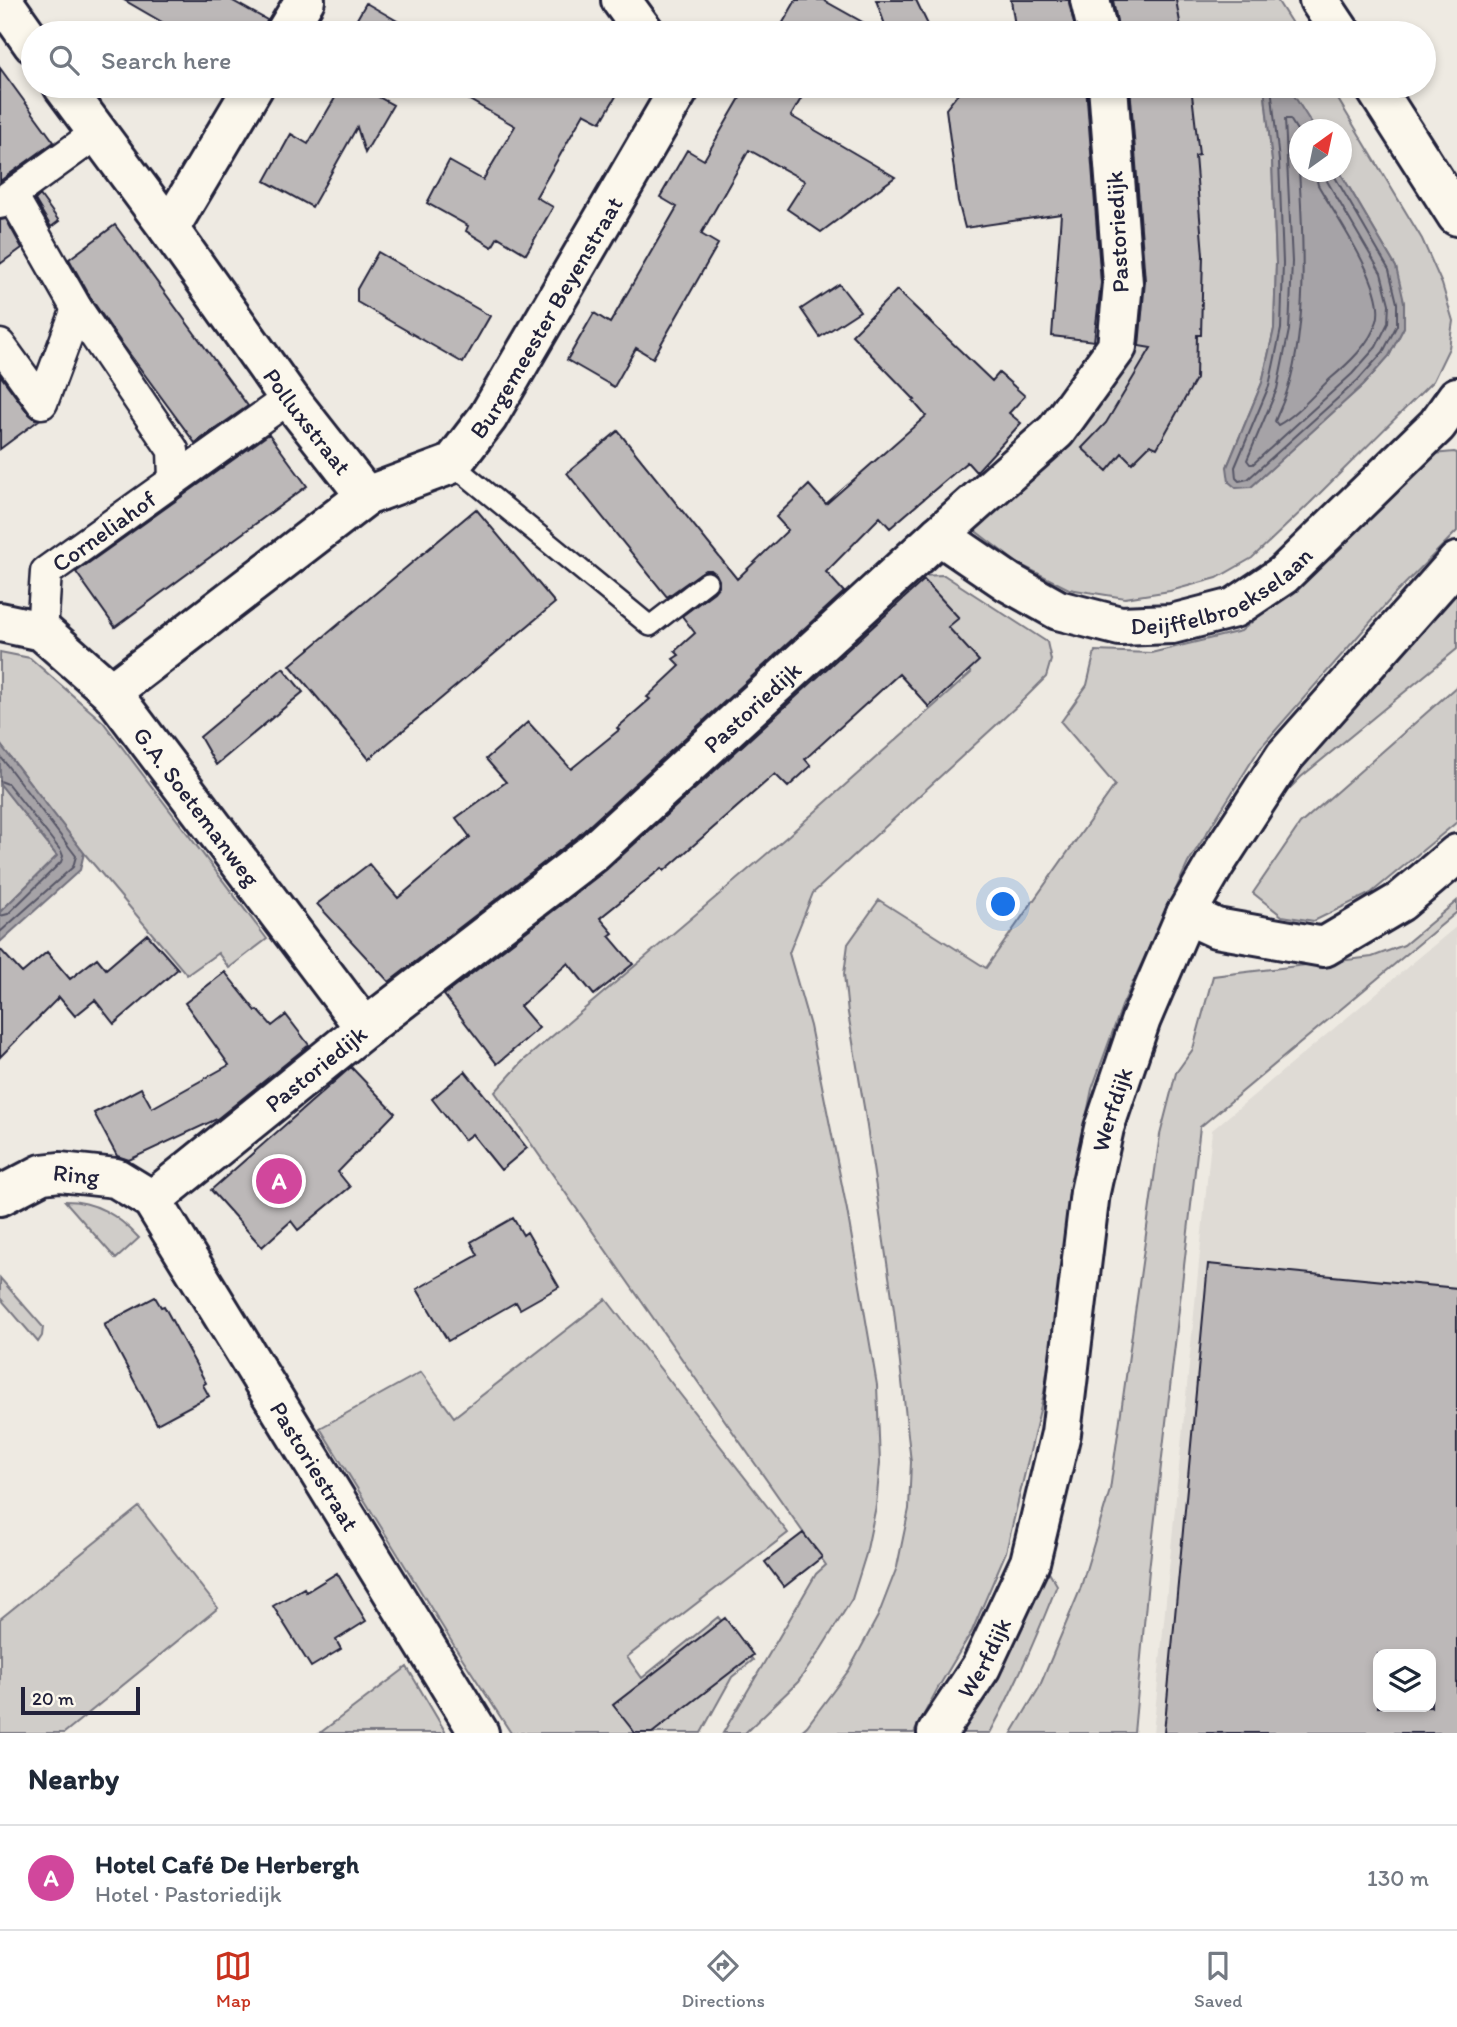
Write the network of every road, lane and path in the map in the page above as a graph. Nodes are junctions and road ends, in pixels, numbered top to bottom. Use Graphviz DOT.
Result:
graph roads {
  1 [pos="2,0"];
  2 [pos="305,0"];
  3 [pos="621,0"];
  4 [pos="1090,0"];
  5 [pos="1320,0"];
  6 [pos="292,21"];
  7 [pos="636,21"];
  8 [pos="1095,21"];
  9 [pos="1333,21"];
  10 [pos="21,27"];
  11 [pos="72,98"];
  12 [pos="247,98"];
  13 [pos="674,98"];
  14 [pos="1109,98"];
  15 [pos="1382,98"];
  16 [pos="97,134"];
  17 [pos="6,199"];
  18 [pos="1457,216"];
  19 [pos="169,229"];
  20 [pos="77,309"];
  21 [pos="0,345"];
  22 [pos="289,398"];
  23 [pos="1450,418"];
  24 [pos="452,464"];
  25 [pos="174,481"];
  26 [pos="366,496"];
  27 [pos="939,535"];
  28 [pos="1457,562"];
  29 [pos="707,582"];
  30 [pos="0,622"];
  31 [pos="42,631"];
  32 [pos="111,692"];
  33 [pos="1457,854"];
  34 [pos="1186,914"];
  35 [pos="365,1028"];
  36 [pos="0,1196"];
  37 [pos="152,1199"];
  38 [pos="479,1733"];
  39 [pos="937,1733"];
  1 -- 10 [label="street"];
  2 -- 6 [label="street"];
  3 -- 7 [label="street"];
  4 -- 8 [label="street"];
  5 -- 9 [label="street"];
  11 -- 16 [label="street, Polluxstraat"];
  12 -- 19 [label="street"];
  13 -- 24 [label="street, Burgemeester Beyenstraat"];
  14 -- 27 [label="street, Pastoriedijk"];
  15 -- 18 [label="street"];
  16 -- 17 [label="street, Corneliahof"];
  16 -- 19 [label="street, Polluxstraat"];
  17 -- 20 [label="street, Corneliahof"];
  19 -- 22 [label="street, Polluxstraat"];
  20 -- 21 [label="street"];
  20 -- 25 [label="street, Corneliahof"];
  22 -- 25 [label="street, Corneliahof"];
  22 -- 26 [label="street, Polluxstraat"];
  23 -- 27 [label="street, Deijffelbroekselaan"];
  24 -- 26 [label="street"];
  24 -- 29 [label="lane"];
  25 -- 31 [label="street, Corneliahof"];
  26 -- 32 [label="street, Polluxstraat"];
  27 -- 35 [label="street, Pastoriedijk"];
  28 -- 34 [label="street, Werfdijk"];
  30 -- 31 [label="street, G.A. Soetemanweg"];
  31 -- 32 [label="street, G.A. Soetemanweg"];
  32 -- 35 [label="street, G.A. Soetemanweg"];
  33 -- 34 [label="street"];
  34 -- 39 [label="street, Werfdijk"];
  35 -- 37 [label="street, Pastoriedijk"];
  36 -- 37 [label="street, Ring"];
  37 -- 38 [label="street, Pastoriestraat"];
}
